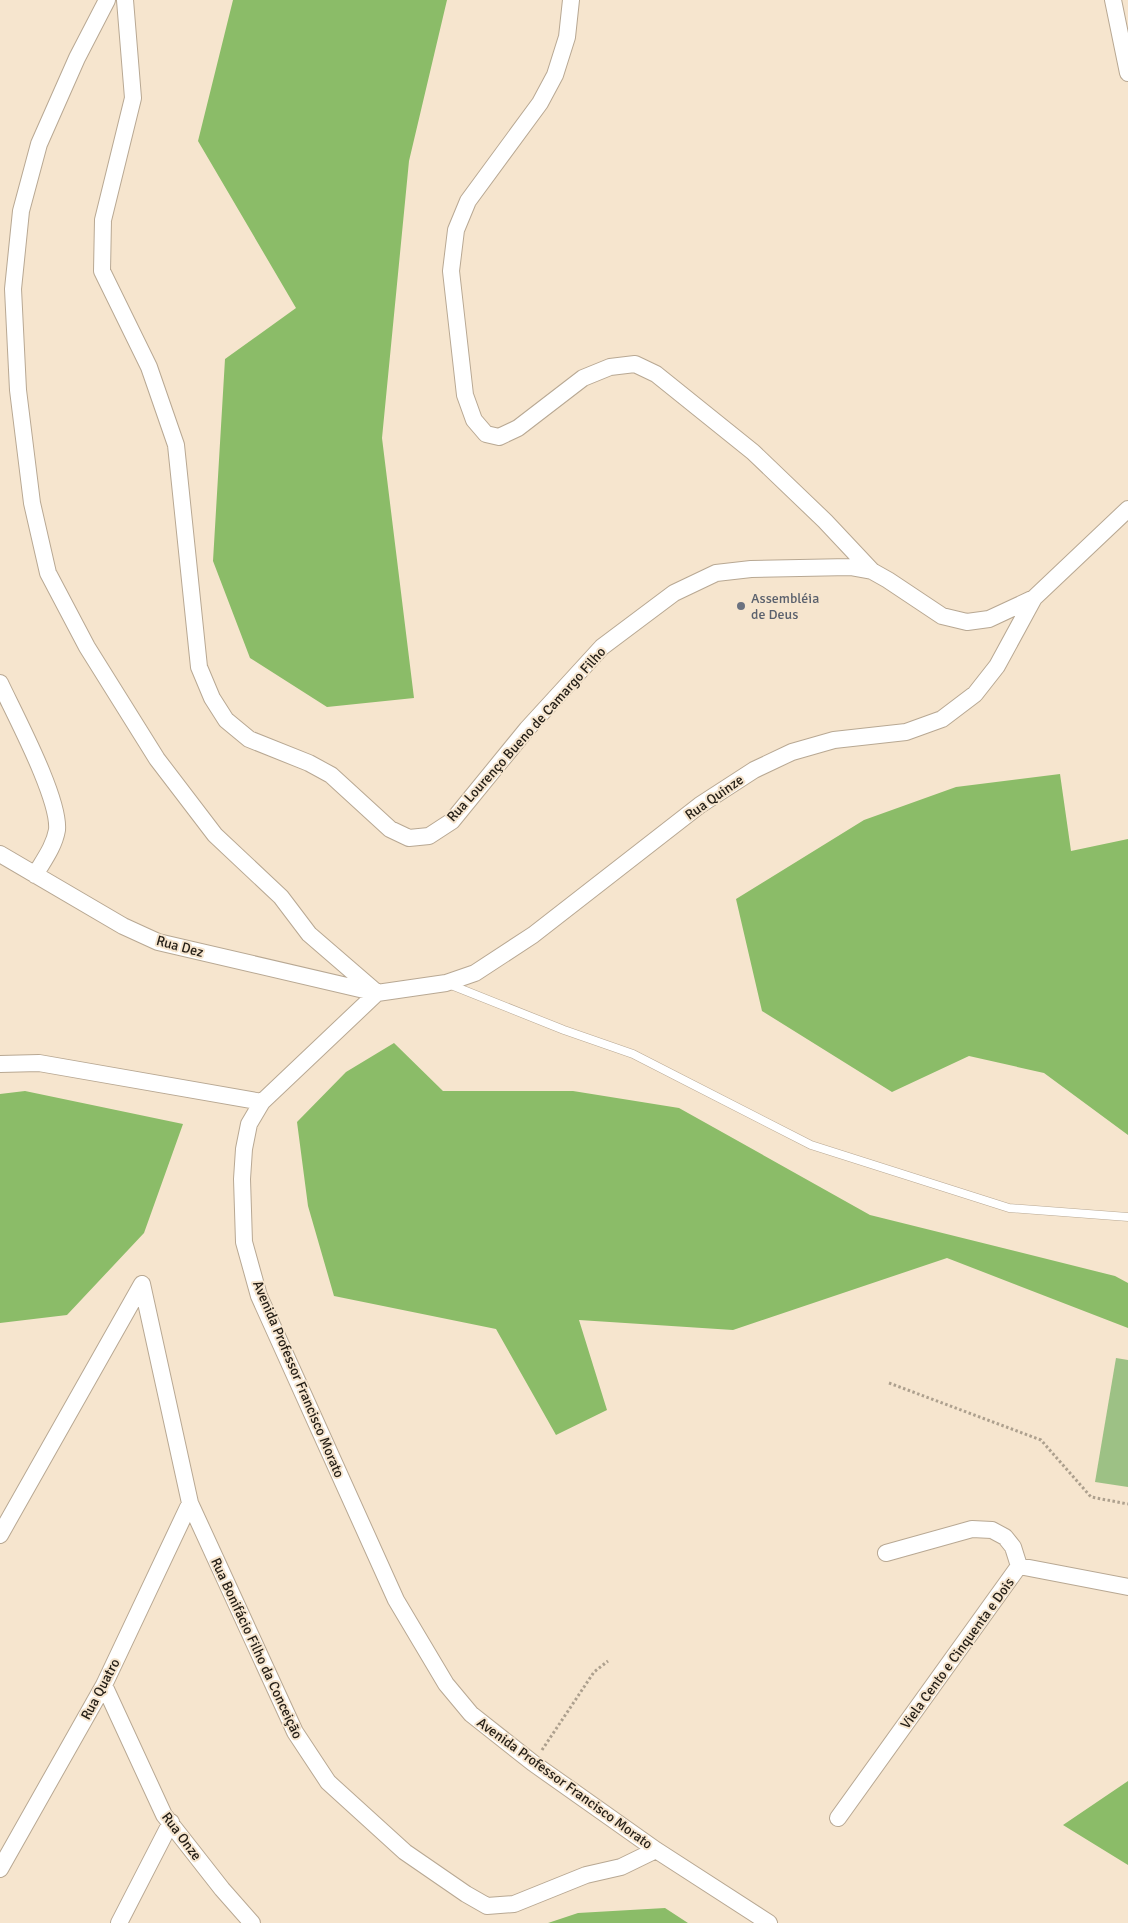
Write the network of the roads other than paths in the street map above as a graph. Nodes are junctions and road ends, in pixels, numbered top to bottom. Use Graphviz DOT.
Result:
graph roads {
  1 [pos="107,0"];
  2 [pos="125,0"];
  3 [pos="571,0"];
  4 [pos="1113,0"];
  5 [pos="1128,73"];
  6 [pos="1128,509"];
  7 [pos="872,571"];
  8 [pos="1034,598"];
  9 [pos="0,683"];
  10 [pos="0,854"];
  11 [pos="35,875"];
  12 [pos="446,983"];
  13 [pos="377,993"];
  14 [pos="0,1064"];
  15 [pos="262,1102"];
  16 [pos="1128,1217"];
  17 [pos="190,1503"];
  18 [pos="0,1535"];
  19 [pos="886,1553"];
  20 [pos="1019,1566"];
  21 [pos="1128,1587"];
  22 [pos="104,1685"];
  23 [pos="838,1818"];
  24 [pos="171,1822"];
  25 [pos="656,1850"];
  26 [pos="0,1869"];
  27 [pos="119,1923"];
  28 [pos="252,1923"];
  29 [pos="770,1923"];
  1 -- 13 [label="street"];
  2 -- 7 [label="street, Rua Lourenço Bueno de Camargo Filho"];
  3 -- 7 [label="street"];
  4 -- 5 [label="street"];
  6 -- 8 [label="street"];
  7 -- 8 [label="street, Rua Lourenço Bueno de Camargo Filho"];
  8 -- 12 [label="street, Rua Quinze"];
  9 -- 11 [label="street"];
  10 -- 11 [label="street, Rua Dez"];
  11 -- 13 [label="street, Rua Dez"];
  12 -- 13 [label="street, Rua Quinze"];
  12 -- 16 [label="lane"];
  13 -- 15 [label="street, Avenida Professor Francisco Morato"];
  14 -- 15 [label="street"];
  15 -- 25 [label="street, Avenida Professor Francisco Morato"];
  17 -- 18 [label="street, Rua Bonifácio Filho da Conceição"];
  17 -- 22 [label="street, Rua Quatro"];
  17 -- 25 [label="street, Rua Bonifácio Filho da Conceição"];
  19 -- 20 [label="street, Viela Cento e Cinquenta e Dois"];
  20 -- 21 [label="street"];
  20 -- 23 [label="street, Viela Cento e Cinquenta e Dois"];
  22 -- 24 [label="street, Rua Onze"];
  22 -- 26 [label="street, Rua Quatro"];
  24 -- 27 [label="street"];
  24 -- 28 [label="street, Rua Onze"];
  25 -- 29 [label="street, Avenida Professor Francisco Morato"];
}
